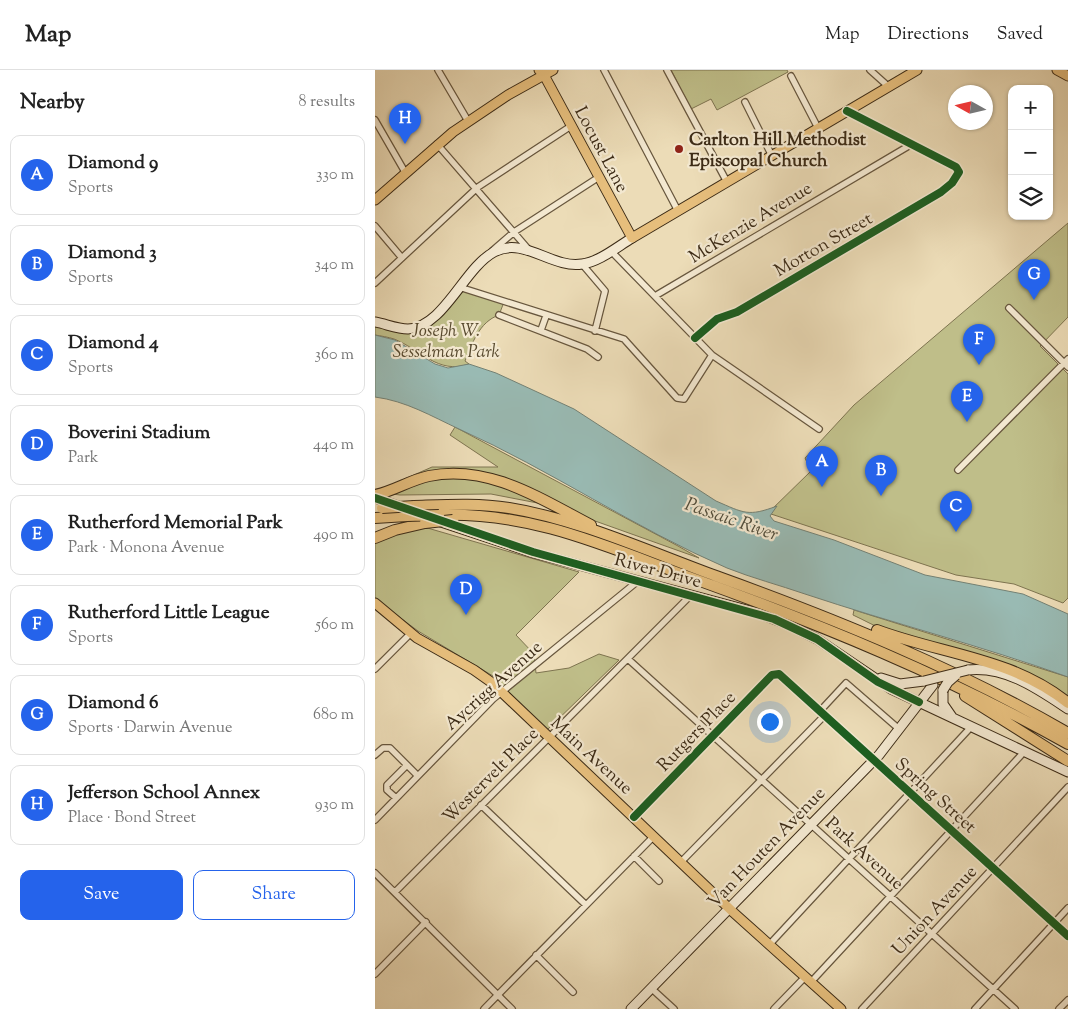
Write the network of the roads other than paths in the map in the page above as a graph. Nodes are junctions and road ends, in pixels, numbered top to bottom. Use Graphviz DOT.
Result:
graph roads {
  1 [pos="438,70"];
  2 [pos="553,70"];
  3 [pos="604,70"];
  4 [pos="667,70"];
  5 [pos="871,70"];
  6 [pos="917,70"];
  7 [pos="1057,70"];
  8 [pos="541,72"];
  9 [pos="791,76"];
  10 [pos="1068,76"];
  11 [pos="889,87"];
  12 [pos="745,102"];
  13 [pos="847,111"];
  14 [pos="375,120"];
  15 [pos="468,121"];
  16 [pos="571,126"];
  17 [pos="818,128"];
  18 [pos="437,144"];
  19 [pos="912,144"];
  20 [pos="772,156"];
  21 [pos="405,172"];
  22 [pos="599,177"];
  23 [pos="727,182"];
  24 [pos="476,189"];
  25 [pos="375,200"];
  26 [pos="678,211"];
  27 [pos="375,226"];
  28 [pos="514,232"];
  29 [pos="632,238"];
  30 [pos="611,251"];
  31 [pos="530,252"];
  32 [pos="402,258"];
  33 [pos="486,258"];
  34 [pos="582,264"];
  35 [pos="375,283"];
  36 [pos="459,287"];
  37 [pos="655,296"];
  38 [pos="1009,308"];
  39 [pos="499,315"];
  40 [pos="546,316"];
  41 [pos="375,322"];
  42 [pos="541,330"];
  43 [pos="595,331"];
  44 [pos="695,338"];
  45 [pos="712,355"];
  46 [pos="598,357"];
  47 [pos="1067,363"];
  48 [pos="819,429"];
  49 [pos="958,470"];
  50 [pos="375,496"];
  51 [pos="378,508"];
  52 [pos="375,518"];
  53 [pos="507,518"];
  54 [pos="375,538"];
  55 [pos="623,542"];
  56 [pos="638,580"];
  57 [pos="756,590"];
  58 [pos="691,595"];
  59 [pos="375,603"];
  60 [pos="411,633"];
  61 [pos="628,658"];
  62 [pos="917,667"];
  63 [pos="375,670"];
  64 [pos="968,670"];
  65 [pos="865,672"];
  66 [pos="783,677"];
  67 [pos="928,683"];
  68 [pos="501,692"];
  69 [pos="919,702"];
  70 [pos="1068,703"];
  71 [pos="1068,709"];
  72 [pos="823,713"];
  73 [pos="956,720"];
  74 [pos="971,727"];
  75 [pos="899,728"];
  76 [pos="1068,733"];
  77 [pos="713,735"];
  78 [pos="550,737"];
  79 [pos="1068,744"];
  80 [pos="1024,752"];
  81 [pos="375,755"];
  82 [pos="874,759"];
  83 [pos="1068,761"];
  84 [pos="407,765"];
  85 [pos="1068,772"];
  86 [pos="418,776"];
  87 [pos="762,779"];
  88 [pos="1068,787"];
  89 [pos="910,792"];
  90 [pos="396,798"];
  91 [pos="481,806"];
  92 [pos="634,817"];
  93 [pos="375,820"];
  94 [pos="811,824"];
  95 [pos="951,830"];
  96 [pos="654,836"];
  97 [pos="634,856"];
  98 [pos="849,858"];
  99 [pos="681,862"];
  100 [pos="993,868"];
  101 [pos="375,873"];
  102 [pos="659,881"];
  103 [pos="395,892"];
  104 [pos="890,896"];
  105 [pos="586,905"];
  106 [pos="729,908"];
  107 [pos="1068,908"];
  108 [pos="426,922"];
  109 [pos="1054,923"];
  110 [pos="932,934"];
  111 [pos="1068,936"];
  112 [pos="769,945"];
  113 [pos="536,955"];
  114 [pos="375,974"];
  115 [pos="808,980"];
  116 [pos="651,988"];
  117 [pos="993,989"];
  118 [pos="573,992"];
  119 [pos="498,995"];
  120 [pos="1068,1000"];
  121 [pos="484,1009"];
  122 [pos="512,1009"];
  123 [pos="631,1009"];
  124 [pos="674,1009"];
  125 [pos="774,1009"];
  126 [pos="841,1009"];
  127 [pos="862,1009"];
  128 [pos="975,1009"];
  129 [pos="1015,1009"];
  130 [pos="1059,1009"];
  1 -- 15 [label="street"];
  2 -- 8 [label="main road"];
  3 -- 26 [label="street"];
  4 -- 23 [label="street"];
  5 -- 11 [label="street"];
  6 -- 11 [label="main road"];
  7 -- 10 [label="main road"];
  8 -- 15 [label="main road"];
  8 -- 16 [label="main road, Locust Lane"];
  9 -- 17 [label="street"];
  11 -- 13 [label="main road"];
  12 -- 20 [label="street"];
  13 -- 17 [label="main road"];
  13 -- 19 [label="street"];
  14 -- 21 [label="street"];
  15 -- 18 [label="main road"];
  16 -- 22 [label="main road, Locust Lane"];
  16 -- 24 [label="street"];
  17 -- 20 [label="main road"];
  18 -- 21 [label="main road"];
  18 -- 24 [label="street"];
  19 -- 37 [label="street, McKenzie Avenue"];
  19 -- 44 [label="street, Morton Street"];
  20 -- 23 [label="main road"];
  21 -- 25 [label="main road"];
  22 -- 28 [label="street"];
  22 -- 29 [label="main road, Locust Lane"];
  23 -- 26 [label="main road"];
  24 -- 28 [label="street"];
  24 -- 32 [label="street"];
  26 -- 29 [label="main road"];
  27 -- 32 [label="street"];
  28 -- 31 [label="street"];
  28 -- 33 [label="street"];
  29 -- 30 [label="street"];
  30 -- 34 [label="street"];
  30 -- 37 [label="street"];
  31 -- 33 [label="street"];
  31 -- 34 [label="street"];
  32 -- 35 [label="street"];
  33 -- 36 [label="street"];
  34 -- 43 [label="street"];
  36 -- 40 [label="street"];
  36 -- 41 [label="street"];
  37 -- 44 [label="street"];
  38 -- 47 [label="street"];
  39 -- 42 [label="street"];
  40 -- 42 [label="street"];
  40 -- 43 [label="street"];
  42 -- 46 [label="street"];
  43 -- 45 [label="street"];
  44 -- 45 [label="street"];
  45 -- 48 [label="street"];
  47 -- 49 [label="street"];
  50 -- 55 [label="highway"];
  50 -- 56 [label="street, River Drive"];
  51 -- 55 [label="highway, bridge"];
  52 -- 53 [label="highway, bridge"];
  53 -- 54 [label="highway, bridge"];
  53 -- 62 [label="highway"];
  55 -- 57 [label="highway"];
  56 -- 58 [label="street, River Drive"];
  56 -- 68 [label="street, Aycrigg Avenue"];
  57 -- 70 [label="highway"];
  57 -- 76 [label="highway"];
  58 -- 61 [label="street, Westervelt Place"];
  58 -- 65 [label="street, River Drive"];
  59 -- 60 [label="main road, Main Avenue"];
  60 -- 63 [label="street"];
  60 -- 68 [label="main road, Main Avenue"];
  61 -- 77 [label="street, Park Avenue"];
  61 -- 78 [label="street, Westervelt Place"];
  62 -- 79 [label="highway"];
  62 -- 83 [label="highway"];
  64 -- 67 [label="street, bridge"];
  64 -- 71 [label="street"];
  64 -- 73 [label="street, bridge"];
  65 -- 67 [label="street"];
  65 -- 69 [label="street, River Drive"];
  66 -- 72 [label="street, Spring Street"];
  66 -- 77 [label="street, Rutgers Place"];
  67 -- 69 [label="street, Van Houten Avenue"];
  68 -- 78 [label="main road, Main Avenue"];
  68 -- 86 [label="street, Aycrigg Avenue"];
  69 -- 73 [label="street, River Drive"];
  69 -- 75 [label="street, Van Houten Avenue"];
  72 -- 75 [label="street"];
  72 -- 82 [label="street, Spring Street"];
  72 -- 87 [label="street"];
  73 -- 74 [label="street, River Drive"];
  74 -- 80 [label="street, River Drive"];
  74 -- 89 [label="street"];
  75 -- 82 [label="street, Van Houten Avenue"];
  77 -- 87 [label="street, Park Avenue"];
  77 -- 92 [label="street, Rutgers Place"];
  78 -- 91 [label="street, Westervelt Place"];
  78 -- 92 [label="main road, Main Avenue"];
  80 -- 85 [label="street, River Drive"];
  80 -- 95 [label="street"];
  81 -- 84 [label="street"];
  82 -- 89 [label="street, Spring Street"];
  82 -- 94 [label="street, Van Houten Avenue"];
  84 -- 86 [label="street"];
  84 -- 90 [label="street"];
  86 -- 90 [label="street, Aycrigg Avenue"];
  87 -- 94 [label="street, Park Avenue"];
  87 -- 99 [label="street"];
  88 -- 100 [label="street, Union Avenue"];
  89 -- 95 [label="street, Spring Street"];
  89 -- 98 [label="street"];
  90 -- 93 [label="street, Aycrigg Avenue"];
  91 -- 103 [label="street, Westervelt Place"];
  91 -- 105 [label="street"];
  92 -- 96 [label="main road, Main Avenue"];
  94 -- 98 [label="street, Park Avenue"];
  94 -- 106 [label="street, Van Houten Avenue"];
  95 -- 100 [label="street, Spring Street"];
  95 -- 104 [label="street"];
  96 -- 97 [label="street"];
  96 -- 99 [label="main road, Main Avenue"];
  97 -- 102 [label="street"];
  97 -- 105 [label="street"];
  98 -- 104 [label="street, Park Avenue"];
  98 -- 112 [label="street"];
  99 -- 106 [label="main road, Main Avenue"];
  100 -- 109 [label="street, Spring Street"];
  100 -- 110 [label="street, Union Avenue"];
  101 -- 103 [label="street"];
  103 -- 108 [label="street"];
  104 -- 110 [label="street, Park Avenue"];
  104 -- 115 [label="street"];
  105 -- 113 [label="street"];
  106 -- 112 [label="main road, Main Avenue"];
  106 -- 116 [label="street, Van Houten Avenue"];
  107 -- 109 [label="street"];
  108 -- 114 [label="street"];
  108 -- 119 [label="street"];
  109 -- 111 [label="street, Spring Street"];
  109 -- 117 [label="street"];
  110 -- 117 [label="street, Park Avenue"];
  110 -- 127 [label="street, Union Avenue"];
  112 -- 115 [label="main road, Main Avenue"];
  113 -- 118 [label="street"];
  113 -- 119 [label="street"];
  115 -- 125 [label="street"];
  115 -- 126 [label="main road, Main Avenue"];
  116 -- 123 [label="street, Van Houten Avenue"];
  116 -- 124 [label="street"];
  117 -- 128 [label="street"];
  117 -- 129 [label="street, Park Avenue"];
  119 -- 121 [label="street"];
  119 -- 122 [label="street"];
  120 -- 130 [label="street"];
}
